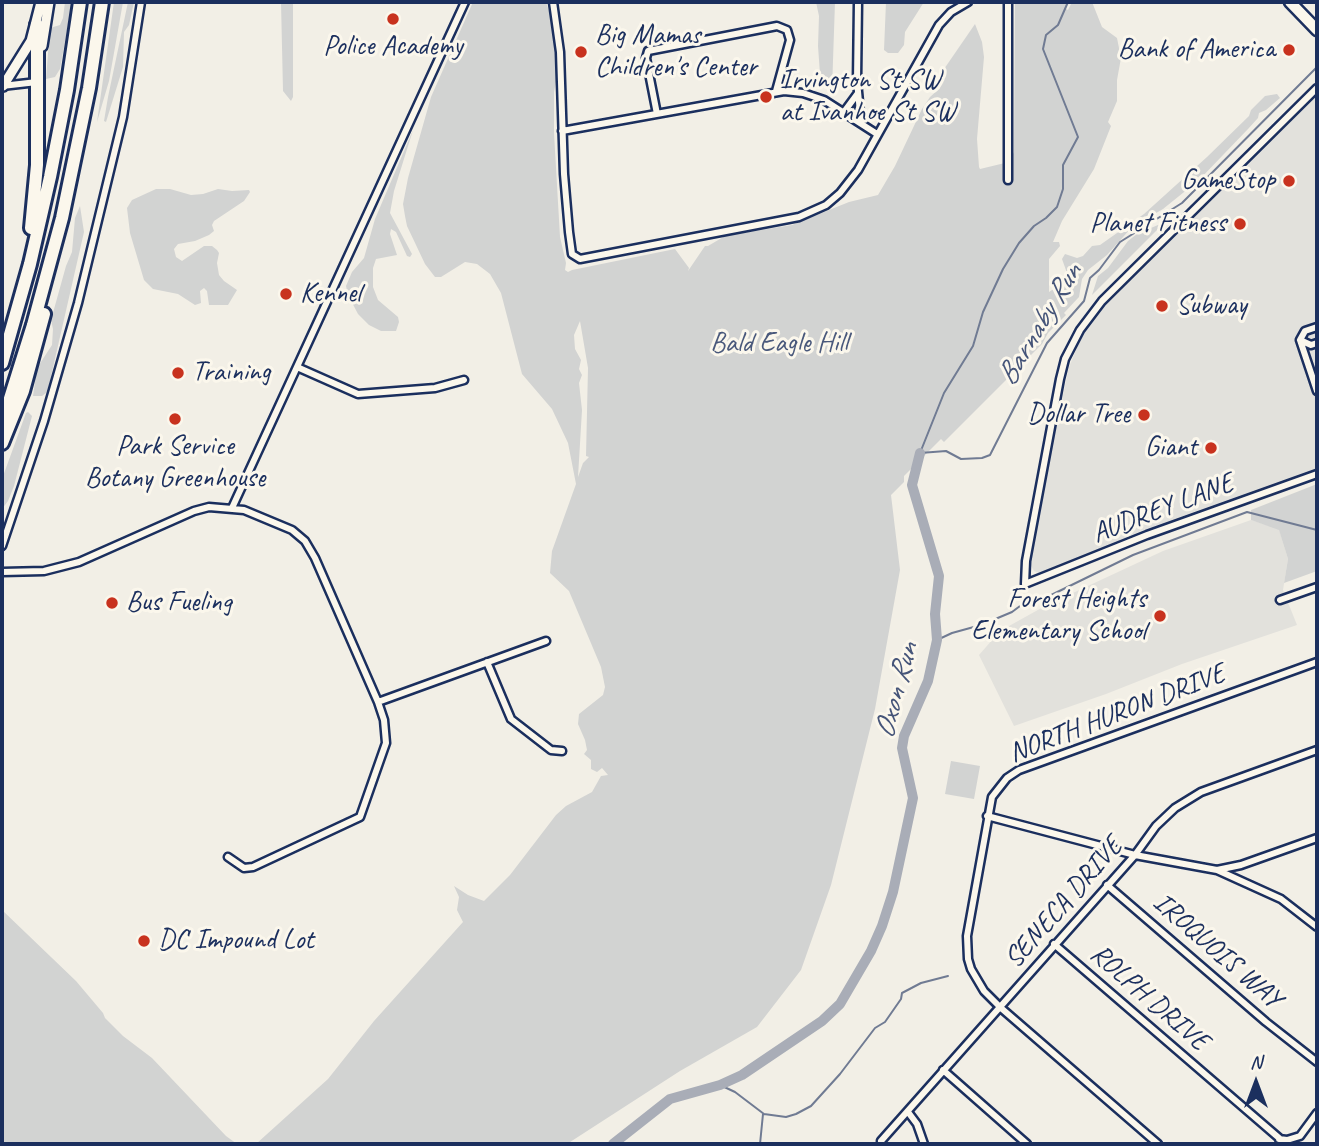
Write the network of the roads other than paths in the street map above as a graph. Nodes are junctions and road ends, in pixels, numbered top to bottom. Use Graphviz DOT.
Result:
graph roads {
  1 [pos="41,2"];
  2 [pos="49,2"];
  3 [pos="80,2"];
  4 [pos="104,2"];
  5 [pos="141,2"];
  6 [pos="465,2"];
  7 [pos="552,2"];
  8 [pos="858,2"];
  9 [pos="968,2"];
  10 [pos="1008,2"];
  11 [pos="1290,2"];
  12 [pos="37,25"];
  13 [pos="1317,30"];
  14 [pos="37,82"];
  15 [pos="2,86"];
  16 [pos="1317,88"];
  17 [pos="776,91"];
  18 [pos="858,93"];
  19 [pos="844,112"];
  20 [pos="657,114"];
  21 [pos="861,123"];
  22 [pos="562,131"];
  23 [pos="877,134"];
  24 [pos="1008,180"];
  25 [pos="57,239"];
  26 [pos="1317,327"];
  27 [pos="1300,340"];
  28 [pos="1317,343"];
  29 [pos="2,347"];
  30 [pos="2,363"];
  31 [pos="297,367"];
  32 [pos="464,380"];
  33 [pos="1317,391"];
  34 [pos="2,424"];
  35 [pos="2,443"];
  36 [pos="1317,474"];
  37 [pos="232,508"];
  38 [pos="2,546"];
  39 [pos="2,572"];
  40 [pos="1317,587"];
  41 [pos="1280,600"];
  42 [pos="546,641"];
  43 [pos="487,662"];
  44 [pos="1317,662"];
  45 [pos="378,702"];
  46 [pos="1317,750"];
  47 [pos="562,751"];
  48 [pos="987,816"];
  49 [pos="1317,838"];
  50 [pos="1135,855"];
  51 [pos="228,857"];
  52 [pos="1217,870"];
  53 [pos="1107,885"];
  54 [pos="1317,927"];
  55 [pos="1054,944"];
  56 [pos="1000,1008"];
  57 [pos="1301,1048"];
  58 [pos="1317,1052"];
  59 [pos="1317,1062"];
  60 [pos="943,1070"];
  61 [pos="908,1112"];
  62 [pos="1317,1113"];
  63 [pos="1279,1139"];
  64 [pos="881,1141"];
  65 [pos="924,1144"];
  66 [pos="1027,1144"];
  67 [pos="1158,1144"];
  68 [pos="1286,1144"];
  1 -- 12 [label="street"];
  2 -- 14 [label="street"];
  3 -- 30 [label="highway"];
  4 -- 25 [label="highway"];
  5 -- 38 [label="street"];
  6 -- 31 [label="street"];
  7 -- 22 [label="street"];
  8 -- 18 [label="street"];
  9 -- 23 [label="street"];
  10 -- 24 [label="street"];
  11 -- 13 [label="main road"];
  12 -- 14 [label="highway"];
  12 -- 15 [label="street"];
  14 -- 15 [label="street"];
  14 -- 29 [label="highway"];
  16 -- 36 [label="street, AUDREY LANE"];
  17 -- 19 [label="street"];
  17 -- 20 [label="street"];
  17 -- 20 [label="street"];
  18 -- 19 [label="street"];
  18 -- 21 [label="street"];
  19 -- 21 [label="street"];
  20 -- 22 [label="street"];
  21 -- 23 [label="street"];
  22 -- 23 [label="street"];
  25 -- 34 [label="highway"];
  25 -- 35 [label="highway"];
  26 -- 27 [label="street"];
  27 -- 28 [label="street"];
  27 -- 33 [label="street"];
  31 -- 32 [label="street"];
  31 -- 37 [label="street"];
  37 -- 39 [label="street"];
  37 -- 45 [label="street"];
  40 -- 41 [label="street"];
  42 -- 43 [label="street"];
  43 -- 45 [label="street"];
  43 -- 47 [label="street"];
  44 -- 48 [label="street, NORTH HURON DRIVE"];
  45 -- 51 [label="street"];
  46 -- 50 [label="street, SENECA DRIVE"];
  48 -- 50 [label="street"];
  48 -- 56 [label="street, NORTH HURON DRIVE"];
  49 -- 52 [label="street"];
  50 -- 52 [label="street"];
  50 -- 53 [label="street, SENECA DRIVE"];
  52 -- 54 [label="street"];
  53 -- 55 [label="street, SENECA DRIVE"];
  53 -- 57 [label="street, IROQUOIS WAY"];
  55 -- 56 [label="street, SENECA DRIVE"];
  55 -- 63 [label="street, ROLPH DRIVE"];
  56 -- 60 [label="street, SENECA DRIVE"];
  56 -- 67 [label="street, NORTH HURON DRIVE"];
  57 -- 58 [label="street, IROQUOIS WAY"];
  57 -- 59 [label="street, IROQUOIS WAY"];
  60 -- 61 [label="street, SENECA DRIVE"];
  60 -- 66 [label="street"];
  61 -- 64 [label="street, SENECA DRIVE"];
  61 -- 65 [label="street"];
  62 -- 63 [label="street"];
  63 -- 68 [label="street, ROLPH DRIVE"];
}
